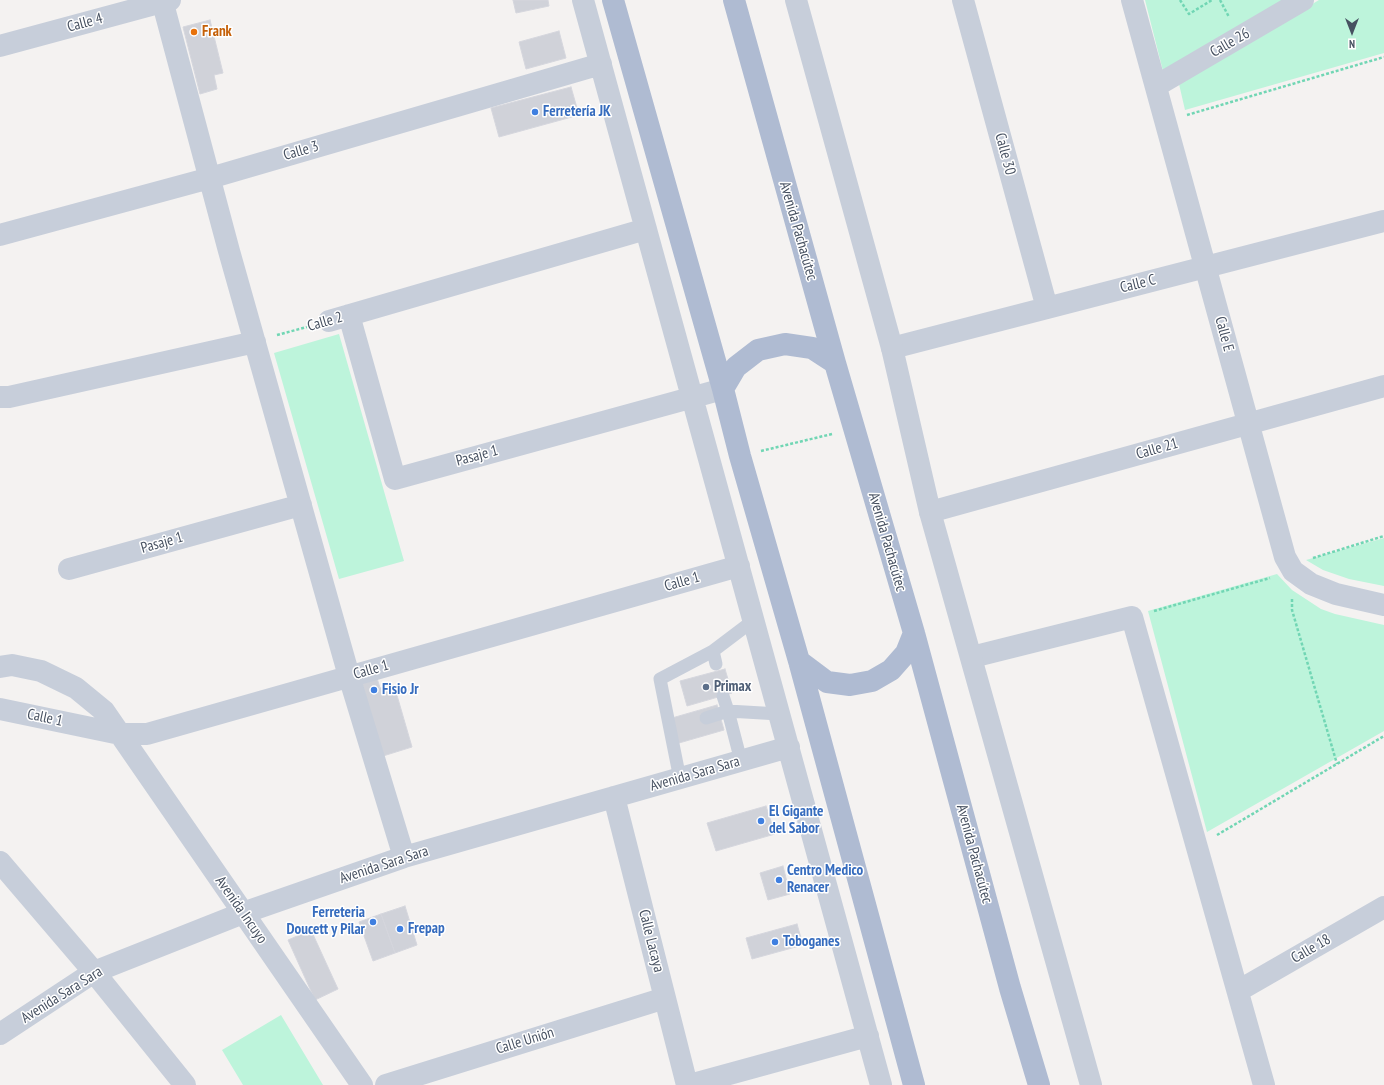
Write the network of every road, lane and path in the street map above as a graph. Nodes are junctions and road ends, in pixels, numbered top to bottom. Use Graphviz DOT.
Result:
graph roads {
  1 [pos="583,0"];
  2 [pos="613,0"];
  3 [pos="734,0"];
  4 [pos="796,0"];
  5 [pos="963,0"];
  6 [pos="1132,0"];
  7 [pos="1180,0"];
  8 [pos="1212,0"];
  9 [pos="1303,0"];
  10 [pos="165,1"];
  11 [pos="0,46"];
  12 [pos="1384,57"];
  13 [pos="601,64"];
  14 [pos="1156,86"];
  15 [pos="1166,121"];
  16 [pos="210,178"];
  17 [pos="1384,221"];
  18 [pos="646,229"];
  19 [pos="0,235"];
  20 [pos="1205,267"];
  21 [pos="1047,308"];
  22 [pos="339,318"];
  23 [pos="255,342"];
  24 [pos="892,348"];
  25 [pos="835,363"];
  26 [pos="1384,386"];
  27 [pos="723,389"];
  28 [pos="0,396"];
  29 [pos="692,397"];
  30 [pos="1248,423"];
  31 [pos="854,429"];
  32 [pos="740,456"];
  33 [pos="301,505"];
  34 [pos="930,512"];
  35 [pos="1384,536"];
  36 [pos="1300,565"];
  37 [pos="739,566"];
  38 [pos="69,569"];
  39 [pos="1384,605"];
  40 [pos="1132,617"];
  41 [pos="754,620"];
  42 [pos="914,633"];
  43 [pos="713,651"];
  44 [pos="972,657"];
  45 [pos="799,660"];
  46 [pos="716,664"];
  47 [pos="0,667"];
  48 [pos="349,676"];
  49 [pos="723,696"];
  50 [pos="0,709"];
  51 [pos="728,711"];
  52 [pos="779,714"];
  53 [pos="706,718"];
  54 [pos="120,734"];
  55 [pos="1384,736"];
  56 [pos="789,748"];
  57 [pos="741,761"];
  58 [pos="1337,764"];
  59 [pos="680,779"];
  60 [pos="614,797"];
  61 [pos="1197,847"];
  62 [pos="404,858"];
  63 [pos="0,862"];
  64 [pos="1384,907"];
  65 [pos="243,913"];
  66 [pos="94,972"];
  67 [pos="1238,991"];
  68 [pos="665,998"];
  69 [pos="0,1034"];
  70 [pos="868,1036"];
  71 [pos="185,1085"];
  72 [pos="362,1085"];
  73 [pos="386,1085"];
  74 [pos="688,1085"];
  75 [pos="881,1085"];
  76 [pos="914,1085"];
  77 [pos="1039,1085"];
  78 [pos="1091,1085"];
  79 [pos="1264,1085"];
  1 -- 13 [label="street"];
  2 -- 27 [label="main road"];
  3 -- 25 [label="main road, Avenida Pachacútec"];
  4 -- 24 [label="street"];
  5 -- 21 [label="street, Calle 30"];
  6 -- 14 [label="street, Calle E"];
  7 -- 8 [label="path"];
  9 -- 14 [label="street, Calle 26"];
  10 -- 11 [label="street, Calle 4"];
  10 -- 16 [label="street"];
  12 -- 15 [label="path"];
  13 -- 16 [label="street, Calle 3"];
  13 -- 18 [label="street"];
  14 -- 15 [label="street, Calle E"];
  15 -- 20 [label="street, Calle E"];
  16 -- 19 [label="street, Calle 3"];
  16 -- 23 [label="street"];
  17 -- 20 [label="street, Calle C"];
  18 -- 22 [label="street, Calle 2"];
  18 -- 29 [label="street"];
  20 -- 21 [label="street, Calle C"];
  20 -- 30 [label="street, Calle E"];
  21 -- 24 [label="street, Calle C"];
  22 -- 23 [label="path, Calle 2"];
  22 -- 29 [label="street, Pasaje 1"];
  23 -- 28 [label="street"];
  23 -- 33 [label="street"];
  24 -- 34 [label="street"];
  25 -- 27 [label="main road"];
  25 -- 31 [label="main road, Avenida Pachacútec"];
  26 -- 30 [label="street, Calle 21"];
  27 -- 29 [label="street, Pasaje 1"];
  27 -- 32 [label="main road"];
  29 -- 37 [label="street"];
  30 -- 34 [label="street, Calle 21"];
  30 -- 36 [label="street, Calle E"];
  31 -- 32 [label="path"];
  31 -- 42 [label="main road, Avenida Pachacútec"];
  32 -- 45 [label="main road"];
  33 -- 38 [label="street, Pasaje 1"];
  33 -- 48 [label="street"];
  34 -- 44 [label="street"];
  35 -- 36 [label="path"];
  36 -- 39 [label="street, Calle E"];
  36 -- 40 [label="path"];
  36 -- 58 [label="path"];
  37 -- 41 [label="street"];
  37 -- 48 [label="street, Calle 1"];
  40 -- 44 [label="street"];
  40 -- 61 [label="street"];
  41 -- 43 [label="lane"];
  41 -- 52 [label="street"];
  42 -- 45 [label="main road"];
  42 -- 77 [label="main road, Avenida Pachacútec"];
  43 -- 46 [label="lane"];
  43 -- 59 [label="lane"];
  44 -- 78 [label="street"];
  45 -- 76 [label="main road"];
  47 -- 54 [label="street, Avenida Incuyo"];
  48 -- 54 [label="street, Calle 1"];
  48 -- 62 [label="street"];
  49 -- 51 [label="lane"];
  50 -- 54 [label="street, Calle 1"];
  51 -- 52 [label="lane"];
  51 -- 53 [label="lane"];
  51 -- 57 [label="lane"];
  52 -- 56 [label="street"];
  54 -- 65 [label="street, Avenida Incuyo"];
  55 -- 58 [label="path"];
  56 -- 57 [label="street, Avenida Sara Sara"];
  56 -- 70 [label="street"];
  57 -- 59 [label="street, Avenida Sara Sara"];
  58 -- 61 [label="path"];
  59 -- 60 [label="street, Avenida Sara Sara"];
  60 -- 62 [label="street, Avenida Sara Sara"];
  60 -- 68 [label="street, Calle Lacaya"];
  61 -- 67 [label="street"];
  62 -- 65 [label="street, Avenida Sara Sara"];
  63 -- 66 [label="street"];
  64 -- 67 [label="street, Calle 18"];
  65 -- 66 [label="street, Avenida Sara Sara"];
  65 -- 72 [label="street, Avenida Incuyo"];
  66 -- 69 [label="street, Avenida Sara Sara"];
  66 -- 71 [label="street"];
  67 -- 79 [label="street"];
  68 -- 73 [label="street, Calle Unión"];
  68 -- 74 [label="street, Calle Lacaya"];
  70 -- 74 [label="street"];
  70 -- 75 [label="street"];
}
